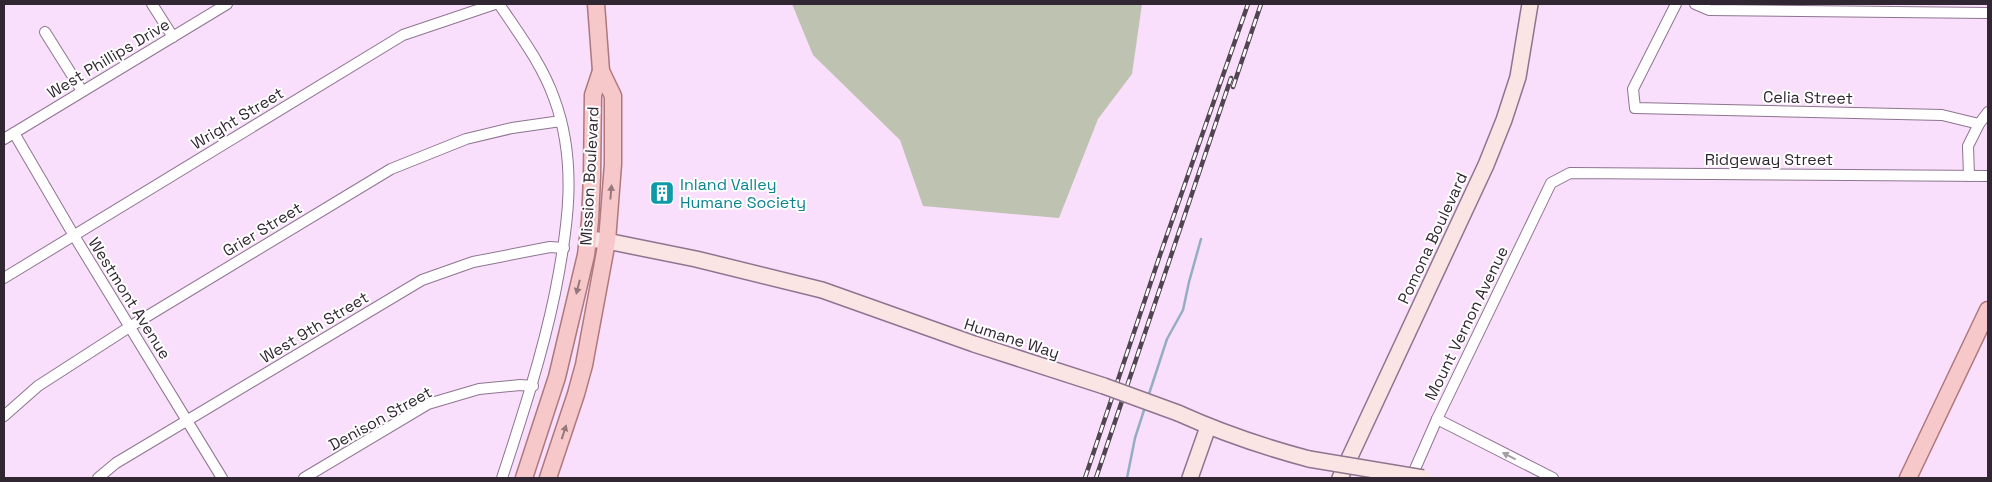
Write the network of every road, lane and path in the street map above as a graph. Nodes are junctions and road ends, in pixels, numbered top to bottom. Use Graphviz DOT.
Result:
graph roads {
  1 [pos="152,4"];
  2 [pos="227,4"];
  3 [pos="495,4"];
  4 [pos="499,4"];
  5 [pos="596,4"];
  6 [pos="1530,4"];
  7 [pos="1676,4"];
  8 [pos="1695,4"];
  9 [pos="1988,13"];
  10 [pos="45,32"];
  11 [pos="173,36"];
  12 [pos="601,71"];
  13 [pos="82,91"];
  14 [pos="1988,112"];
  15 [pos="561,121"];
  16 [pos="1979,124"];
  17 [pos="14,133"];
  18 [pos="4,139"];
  19 [pos="1969,176"];
  20 [pos="1988,176"];
  21 [pos="1551,183"];
  22 [pos="73,234"];
  23 [pos="588,239"];
  24 [pos="607,241"];
  25 [pos="564,248"];
  26 [pos="4,278"];
  27 [pos="1988,310"];
  28 [pos="130,326"];
  29 [pos="533,386"];
  30 [pos="4,416"];
  31 [pos="1437,419"];
  32 [pos="187,420"];
  33 [pos="1208,426"];
  34 [pos="541,427"];
  35 [pos="98,478"];
  36 [pos="222,478"];
  37 [pos="304,478"];
  38 [pos="502,478"];
  39 [pos="524,478"];
  40 [pos="539,478"];
  41 [pos="548,478"];
  42 [pos="1190,478"];
  43 [pos="1340,478"];
  44 [pos="1412,478"];
  45 [pos="1423,478"];
  46 [pos="1552,478"];
  47 [pos="1908,478"];
  1 -- 11 [label="street"];
  2 -- 11 [label="street, West Phillips Drive"];
  3 -- 22 [label="street, Wright Street"];
  4 -- 15 [label="street"];
  5 -- 12 [label="main road"];
  6 -- 43 [label="street, Pomona Boulevard"];
  7 -- 16 [label="street, Celia Street"];
  8 -- 9 [label="street"];
  10 -- 13 [label="street"];
  11 -- 13 [label="street, West Phillips Drive"];
  12 -- 23 [label="main road, Mission Boulevard"];
  24 -- 12 [label="main road, Mission Boulevard, one-way"];
  13 -- 17 [label="street, West Phillips Drive"];
  14 -- 16 [label="street"];
  15 -- 25 [label="street"];
  15 -- 28 [label="street, Grier Street"];
  16 -- 19 [label="street"];
  17 -- 18 [label="street, West Phillips Drive"];
  17 -- 22 [label="street, Westmont Avenue"];
  19 -- 20 [label="street, Ridgeway Street"];
  19 -- 21 [label="street, Ridgeway Street"];
  21 -- 31 [label="street, Mount Vernon Avenue"];
  22 -- 26 [label="street, Wright Street"];
  22 -- 28 [label="street, Westmont Avenue"];
  23 -- 24 [label="street, Humane Way"];
  23 -- 34 [label="main road, Mission Boulevard, one-way"];
  24 -- 33 [label="street, Humane Way, bridge"];
  41 -- 24 [label="main road, Mission Boulevard, one-way"];
  25 -- 29 [label="street"];
  25 -- 32 [label="street, West 9th Street"];
  27 -- 47 [label="main road"];
  28 -- 30 [label="street, Grier Street"];
  28 -- 32 [label="street, Westmont Avenue"];
  29 -- 37 [label="street, Denison Street"];
  29 -- 38 [label="street"];
  31 -- 44 [label="street, Mount Vernon Avenue"];
  46 -- 31 [label="street, one-way"];
  32 -- 35 [label="street, West 9th Street"];
  32 -- 36 [label="street, Westmont Avenue"];
  33 -- 42 [label="street"];
  33 -- 45 [label="street, Humane Way, bridge"];
  34 -- 39 [label="main road, Mission Boulevard"];
  34 -- 40 [label="main road"];
}
